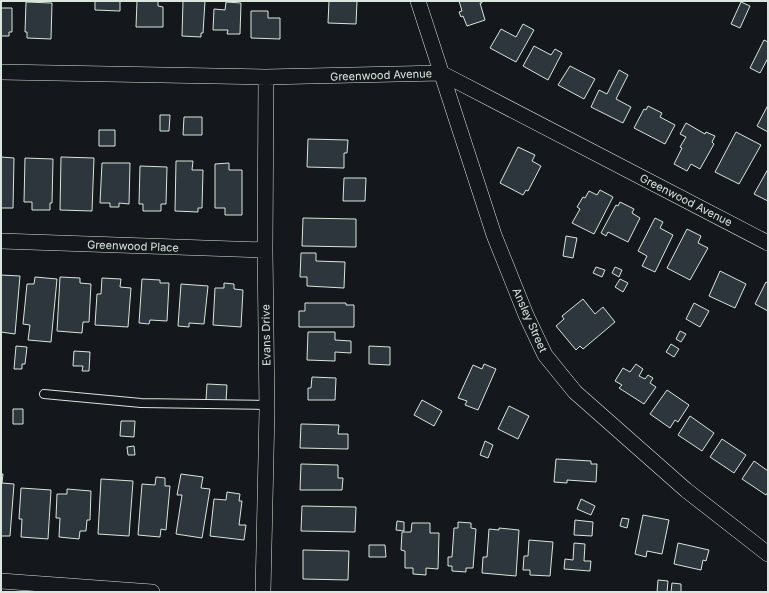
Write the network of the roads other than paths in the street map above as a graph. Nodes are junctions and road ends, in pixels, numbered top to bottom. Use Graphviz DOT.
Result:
graph roads {
  1 [pos="418,1"];
  2 [pos="1,72"];
  3 [pos="441,73"];
  4 [pos="266,77"];
  5 [pos="1,242"];
  6 [pos="768,243"];
  7 [pos="265,250"];
  8 [pos="44,394"];
  9 [pos="267,405"];
  10 [pos="768,554"];
  11 [pos="1,581"];
  12 [pos="152,592"];
  13 [pos="263,592"];
  1 -- 3 [label="street, Ansley Street"];
  2 -- 4 [label="street, Greenwood Avenue"];
  3 -- 4 [label="street, Greenwood Avenue"];
  3 -- 6 [label="street, Greenwood Avenue"];
  3 -- 10 [label="street, Ansley Street"];
  4 -- 7 [label="street, Evans Drive"];
  5 -- 7 [label="street, Greenwood Place"];
  7 -- 9 [label="street, Evans Drive"];
  8 -- 9 [label="lane"];
  9 -- 13 [label="street, Evans Drive"];
  11 -- 12 [label="street"];
}
